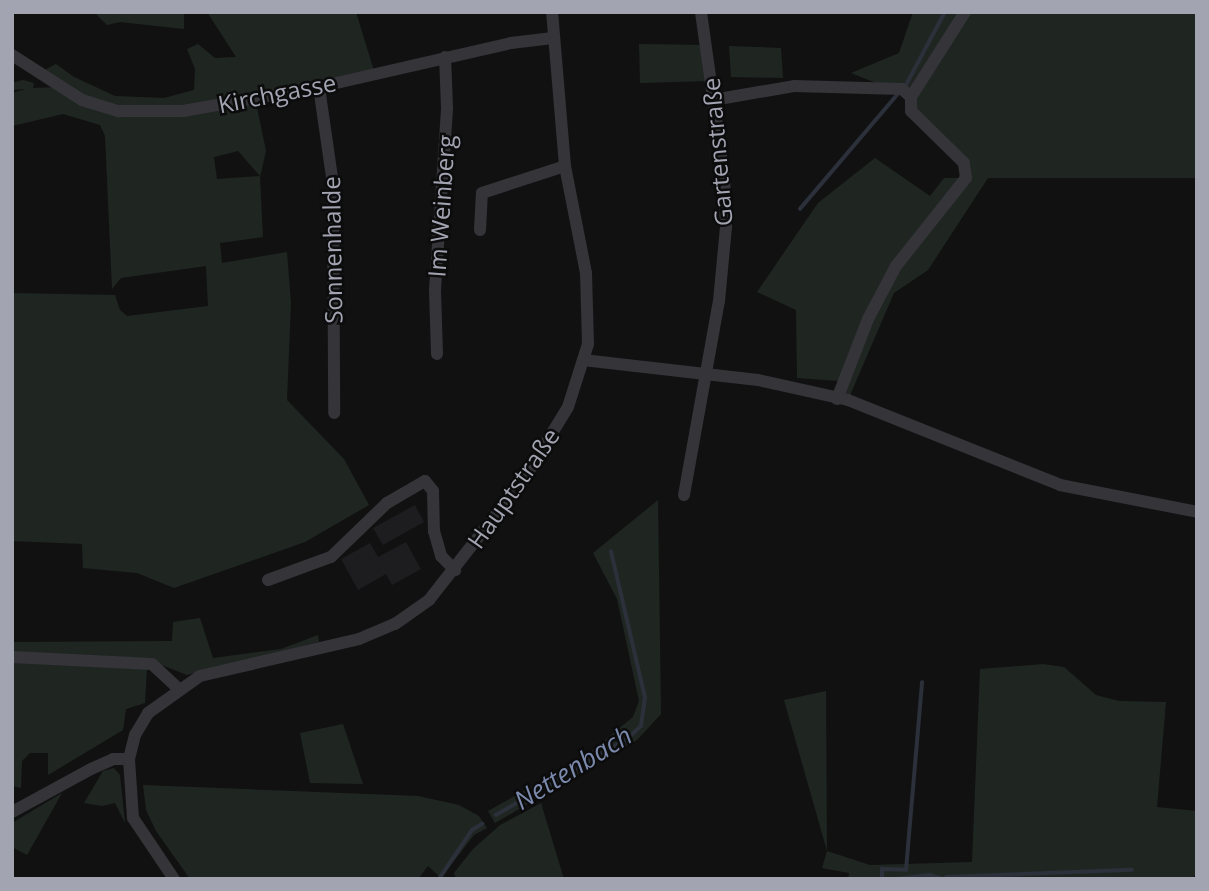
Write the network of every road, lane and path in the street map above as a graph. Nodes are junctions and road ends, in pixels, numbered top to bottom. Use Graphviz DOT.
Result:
graph roads {
  1 [pos="552,12"];
  2 [pos="701,12"];
  3 [pos="965,12"];
  4 [pos="553,38"];
  5 [pos="12,55"];
  6 [pos="445,57"];
  7 [pos="319,87"];
  8 [pos="911,97"];
  9 [pos="713,100"];
  10 [pos="565,166"];
  11 [pos="480,230"];
  12 [pos="438,354"];
  13 [pos="583,360"];
  14 [pos="703,374"];
  15 [pos="837,399"];
  16 [pos="334,413"];
  17 [pos="684,495"];
  18 [pos="1197,512"];
  19 [pos="455,570"];
  20 [pos="268,580"];
  21 [pos="12,657"];
  22 [pos="178,688"];
  23 [pos="129,759"];
  24 [pos="12,813"];
  25 [pos="174,879"];
  1 -- 4 [label="street, Hauptstraße"];
  2 -- 9 [label="street, Gartenstraße"];
  3 -- 8 [label="street"];
  4 -- 6 [label="street, Kirchgasse"];
  4 -- 10 [label="street, Hauptstraße"];
  5 -- 7 [label="street, Kirchgasse"];
  6 -- 7 [label="street, Kirchgasse"];
  6 -- 12 [label="street, Im Weinberg"];
  7 -- 16 [label="street, Sonnenhalde"];
  8 -- 9 [label="street"];
  8 -- 15 [label="street"];
  9 -- 14 [label="street, Gartenstraße"];
  10 -- 11 [label="street"];
  10 -- 13 [label="street, Hauptstraße"];
  13 -- 14 [label="street"];
  13 -- 19 [label="street, Hauptstraße"];
  14 -- 15 [label="street"];
  14 -- 17 [label="street, Gartenstraße"];
  15 -- 18 [label="street"];
  19 -- 20 [label="street"];
  19 -- 22 [label="street, Hauptstraße"];
  21 -- 22 [label="street"];
  22 -- 23 [label="street, Hauptstraße"];
  23 -- 24 [label="street"];
  23 -- 25 [label="street"];
}
